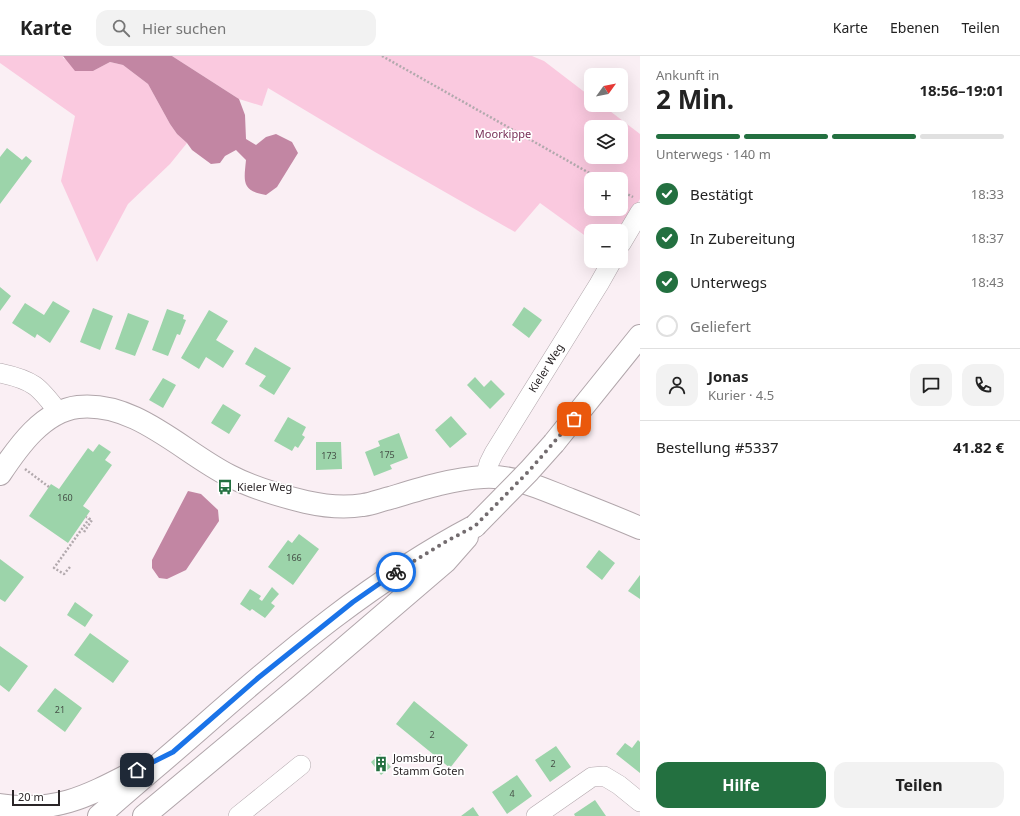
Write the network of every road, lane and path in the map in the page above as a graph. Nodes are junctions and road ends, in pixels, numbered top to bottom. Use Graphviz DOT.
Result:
graph roads {
  1 [pos="382,56"];
  2 [pos="588,172"];
  3 [pos="640,212"];
  4 [pos="628,232"];
  5 [pos="608,268"];
  6 [pos="640,336"];
  7 [pos="0,373"];
  8 [pos="59,413"];
  9 [pos="6,466"];
  10 [pos="485,477"];
  11 [pos="48,487"];
  12 [pos="475,526"];
  13 [pos="640,528"];
  14 [pos="84,532"];
  15 [pos="70,567"];
  16 [pos="173,752"];
  17 [pos="301,765"];
  18 [pos="640,802"];
  19 [pos="0,806"];
  20 [pos="99,816"];
  21 [pos="144,816"];
  22 [pos="238,816"];
  23 [pos="536,816"];
  1 -- 2 [label="path"];
  3 -- 4 [label="street"];
  5 -- 10 [label="street, Kieler Weg"];
  6 -- 12 [label="main road, bridge"];
  7 -- 8 [label="street"];
  8 -- 9 [label="main road"];
  8 -- 10 [label="main road"];
  9 -- 11 [label="path"];
  10 -- 13 [label="main road"];
  12 -- 16 [label="main road"];
  12 -- 21 [label="main road"];
  14 -- 15 [label="path"];
  16 -- 19 [label="main road"];
  16 -- 20 [label="main road"];
  17 -- 22 [label="street"];
  18 -- 23 [label="street"];
}
